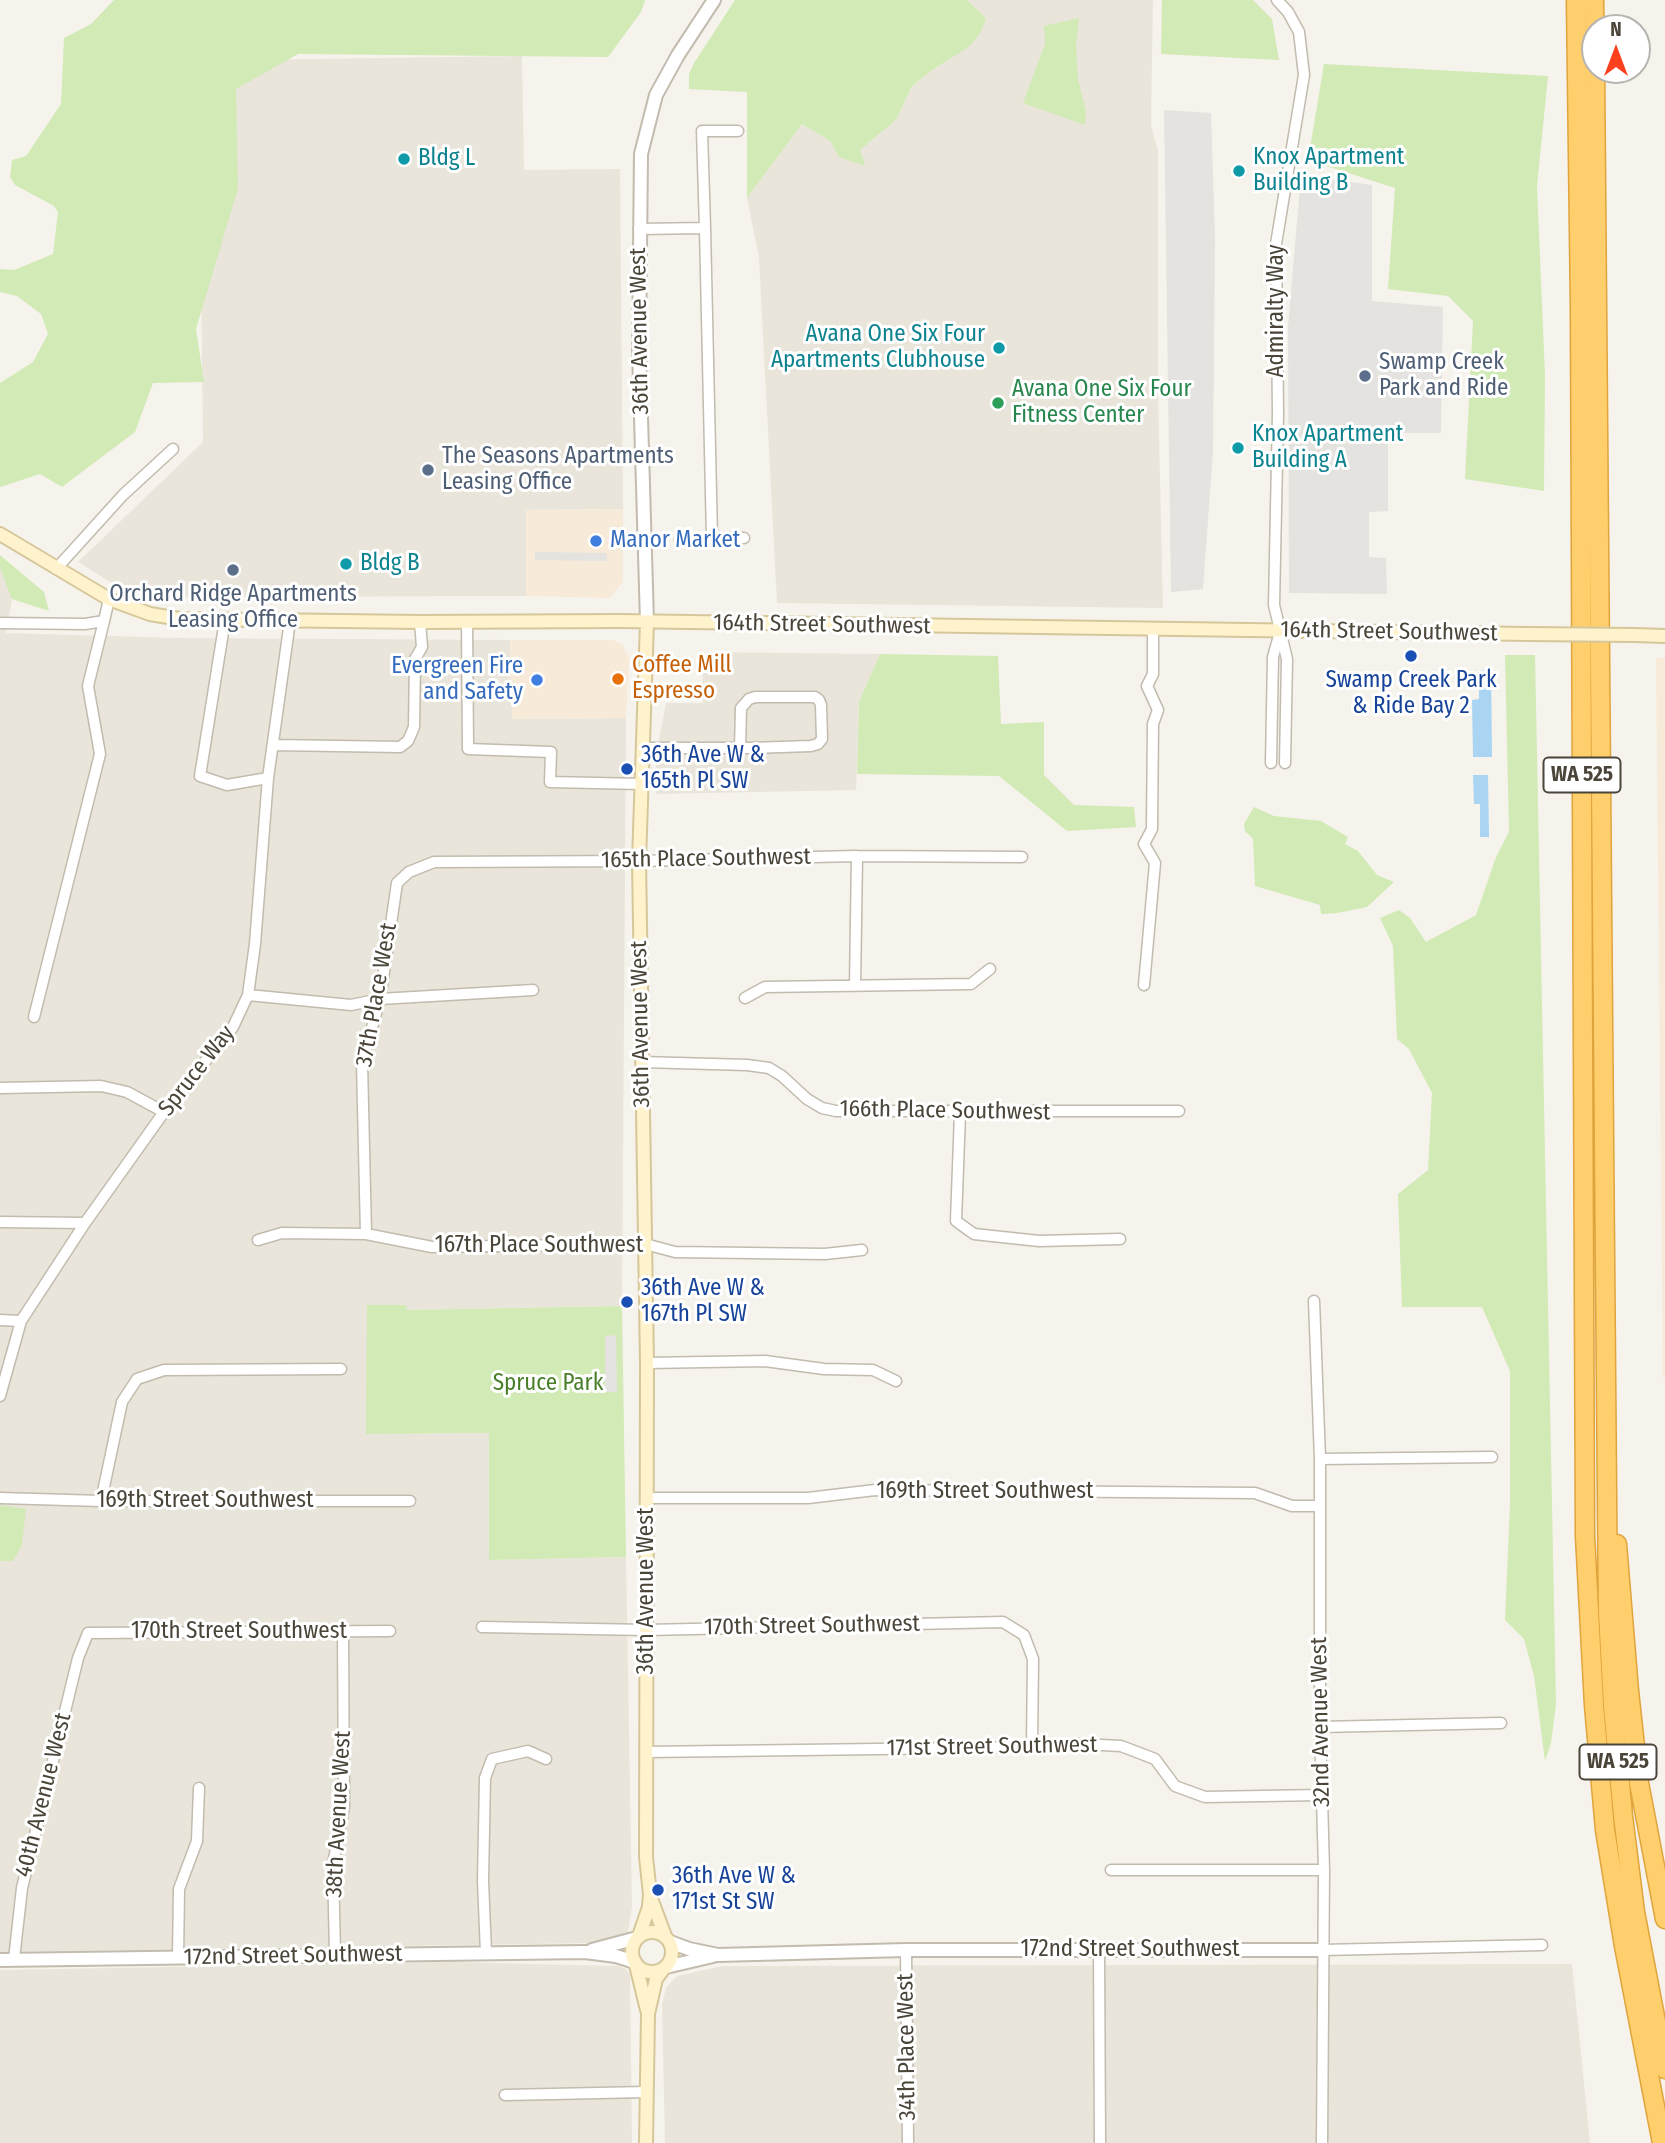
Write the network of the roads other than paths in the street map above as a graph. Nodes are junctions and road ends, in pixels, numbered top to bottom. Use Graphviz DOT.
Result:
graph roads {
  1 [pos="714,0"];
  2 [pos="1277,0"];
  3 [pos="1576,0"];
  4 [pos="1595,84"];
  5 [pos="738,131"];
  6 [pos="705,228"];
  7 [pos="639,229"];
  8 [pos="173,449"];
  9 [pos="0,534"];
  10 [pos="712,538"];
  11 [pos="744,538"];
  12 [pos="680,540"];
  13 [pos="56,569"];
  14 [pos="109,599"];
  15 [pos="225,620"];
  16 [pos="104,621"];
  17 [pos="290,621"];
  18 [pos="467,621"];
  19 [pos="646,621"];
  20 [pos="420,622"];
  21 [pos="0,623"];
  22 [pos="1153,630"];
  23 [pos="1280,631"];
  24 [pos="1665,636"];
  25 [pos="273,745"];
  26 [pos="643,748"];
  27 [pos="740,748"];
  28 [pos="1271,763"];
  29 [pos="1286,763"];
  30 [pos="268,778"];
  31 [pos="642,784"];
  32 [pos="857,856"];
  33 [pos="1022,857"];
  34 [pos="639,861"];
  35 [pos="397,883"];
  36 [pos="990,969"];
  37 [pos="1144,985"];
  38 [pos="855,986"];
  39 [pos="533,990"];
  40 [pos="247,995"];
  41 [pos="745,998"];
  42 [pos="380,999"];
  43 [pos="34,1017"];
  44 [pos="642,1062"];
  45 [pos="0,1088"];
  46 [pos="1179,1111"];
  47 [pos="164,1112"];
  48 [pos="960,1113"];
  49 [pos="0,1222"];
  50 [pos="85,1223"];
  51 [pos="366,1234"];
  52 [pos="1120,1239"];
  53 [pos="258,1240"];
  54 [pos="645,1244"];
  55 [pos="862,1250"];
  56 [pos="1314,1301"];
  57 [pos="0,1320"];
  58 [pos="21,1321"];
  59 [pos="647,1363"];
  60 [pos="341,1370"];
  61 [pos="895,1381"];
  62 [pos="0,1396"];
  63 [pos="1608,1450"];
  64 [pos="1492,1457"];
  65 [pos="1320,1459"];
  66 [pos="0,1498"];
  67 [pos="647,1498"];
  68 [pos="410,1500"];
  69 [pos="101,1501"];
  70 [pos="1320,1506"];
  71 [pos="482,1627"];
  72 [pos="647,1630"];
  73 [pos="343,1631"];
  74 [pos="390,1631"];
  75 [pos="88,1633"];
  76 [pos="1501,1723"];
  77 [pos="1320,1727"];
  78 [pos="1032,1747"];
  79 [pos="646,1752"];
  80 [pos="546,1759"];
  81 [pos="200,1788"];
  82 [pos="1321,1795"];
  83 [pos="1111,1870"];
  84 [pos="1324,1870"];
  85 [pos="650,1894"];
  86 [pos="1665,1919"];
  87 [pos="638,1937"];
  88 [pos="667,1939"];
  89 [pos="1542,1945"];
  90 [pos="1624,1946"];
  91 [pos="1098,1950"];
  92 [pos="1323,1950"];
  93 [pos="906,1951"];
  94 [pos="585,1952"];
  95 [pos="486,1953"];
  96 [pos="335,1955"];
  97 [pos="718,1955"];
  98 [pos="178,1958"];
  99 [pos="0,1959"];
  100 [pos="14,1959"];
  101 [pos="636,1964"];
  102 [pos="665,1967"];
  103 [pos="648,2014"];
  104 [pos="1665,2069"];
  105 [pos="646,2092"];
  106 [pos="505,2095"];
  107 [pos="646,2143"];
  108 [pos="908,2143"];
  109 [pos="1100,2143"];
  110 [pos="1322,2143"];
  111 [pos="1650,2143"];
  112 [pos="1662,2143"];
  1 -- 7 [label="street, 36th Avenue West"];
  2 -- 23 [label="street, Admiralty Way"];
  3 -- 90 [label="highway, WA 525"];
  4 -- 63 [label="highway, WA 525"];
  5 -- 6 [label="street"];
  6 -- 7 [label="street"];
  6 -- 10 [label="street"];
  7 -- 19 [label="street, 36th Avenue West"];
  8 -- 13 [label="street"];
  9 -- 13 [label="main road, 164th Street Southwest"];
  10 -- 11 [label="street"];
  10 -- 12 [label="street"];
  13 -- 14 [label="main road, 164th Street Southwest"];
  14 -- 15 [label="main road, 164th Street Southwest"];
  14 -- 16 [label="street"];
  15 -- 17 [label="main road, 164th Street Southwest"];
  15 -- 30 [label="street"];
  16 -- 21 [label="street"];
  16 -- 43 [label="street"];
  17 -- 20 [label="main road, 164th Street Southwest"];
  17 -- 25 [label="street, Spruce Way"];
  18 -- 19 [label="main road, 164th Street Southwest"];
  18 -- 20 [label="main road, 164th Street Southwest"];
  18 -- 31 [label="street"];
  19 -- 22 [label="main road, 164th Street Southwest"];
  19 -- 26 [label="main road, 36th Avenue West"];
  20 -- 25 [label="street"];
  22 -- 23 [label="main road, 164th Street Southwest"];
  22 -- 37 [label="street"];
  23 -- 24 [label="main road, 164th Street Southwest, bridge"];
  23 -- 28 [label="street"];
  23 -- 29 [label="street, Admiralty Way"];
  25 -- 30 [label="street, Spruce Way"];
  26 -- 27 [label="street"];
  26 -- 31 [label="main road, 36th Avenue West"];
  27 -- 27 [label="street"];
  30 -- 40 [label="street, Spruce Way"];
  31 -- 34 [label="main road, 36th Avenue West"];
  32 -- 33 [label="street, 165th Place Southwest"];
  32 -- 34 [label="street, 165th Place Southwest"];
  32 -- 38 [label="street"];
  34 -- 35 [label="street, 165th Place Southwest"];
  34 -- 44 [label="main road, 36th Avenue West"];
  35 -- 42 [label="street, 37th Place West"];
  36 -- 38 [label="street"];
  38 -- 41 [label="street"];
  39 -- 42 [label="street"];
  40 -- 42 [label="street"];
  40 -- 47 [label="street, Spruce Way"];
  42 -- 51 [label="street, 37th Place West"];
  44 -- 48 [label="street, 166th Place Southwest"];
  44 -- 54 [label="main road, 36th Avenue West"];
  45 -- 47 [label="street"];
  46 -- 48 [label="street, 166th Place Southwest"];
  47 -- 50 [label="street, Spruce Way"];
  48 -- 52 [label="street"];
  49 -- 50 [label="street"];
  50 -- 58 [label="street, Spruce Way"];
  51 -- 53 [label="street, 167th Place Southwest"];
  51 -- 54 [label="street, 167th Place Southwest"];
  54 -- 55 [label="street, 167th Place Southwest"];
  54 -- 59 [label="main road, 36th Avenue West"];
  56 -- 65 [label="street, 32nd Avenue West"];
  57 -- 58 [label="street"];
  58 -- 62 [label="street, Spruce Way"];
  59 -- 61 [label="street"];
  59 -- 67 [label="main road, 36th Avenue West"];
  60 -- 69 [label="street"];
  63 -- 86 [label="highway"];
  63 -- 104 [label="highway, WA 525"];
  64 -- 65 [label="street"];
  65 -- 70 [label="street, 32nd Avenue West"];
  66 -- 69 [label="street, 169th Street Southwest"];
  67 -- 70 [label="street, 169th Street Southwest"];
  67 -- 72 [label="main road, 36th Avenue West"];
  68 -- 69 [label="street, 169th Street Southwest"];
  70 -- 77 [label="street, 32nd Avenue West"];
  71 -- 72 [label="street, 170th Street Southwest"];
  72 -- 78 [label="street, 170th Street Southwest"];
  72 -- 79 [label="main road, 36th Avenue West"];
  73 -- 74 [label="street, 170th Street Southwest"];
  73 -- 75 [label="street, 170th Street Southwest"];
  73 -- 96 [label="street, 38th Avenue West"];
  75 -- 100 [label="street, 40th Avenue West"];
  76 -- 77 [label="street"];
  77 -- 82 [label="street, 32nd Avenue West"];
  78 -- 79 [label="street, 171st Street Southwest"];
  78 -- 82 [label="street, 171st Street Southwest"];
  79 -- 85 [label="main road, 36th Avenue West"];
  80 -- 95 [label="street"];
  81 -- 98 [label="street"];
  82 -- 84 [label="street, 32nd Avenue West"];
  83 -- 84 [label="street"];
  84 -- 92 [label="street, 32nd Avenue West"];
  85 -- 87 [label="main road, 36th Avenue West"];
  85 -- 88 [label="main road, 36th Avenue West"];
  87 -- 88 [label="main road"];
  87 -- 94 [label="street, 172nd Street Southwest"];
  87 -- 101 [label="main road"];
  88 -- 97 [label="street, 172nd Street Southwest"];
  88 -- 102 [label="main road"];
  89 -- 92 [label="street, 172nd Street Southwest"];
  90 -- 111 [label="highway"];
  90 -- 112 [label="highway, WA 525"];
  91 -- 92 [label="street, 172nd Street Southwest"];
  91 -- 93 [label="street, 172nd Street Southwest"];
  91 -- 109 [label="street"];
  92 -- 110 [label="street, 32nd Avenue West"];
  93 -- 97 [label="street, 172nd Street Southwest"];
  93 -- 108 [label="street, 34th Place West"];
  94 -- 95 [label="street, 172nd Street Southwest"];
  94 -- 101 [label="street, 172nd Street Southwest"];
  95 -- 96 [label="street, 172nd Street Southwest"];
  96 -- 98 [label="street, 172nd Street Southwest"];
  97 -- 102 [label="street, 172nd Street Southwest"];
  98 -- 100 [label="street, 172nd Street Southwest"];
  99 -- 100 [label="street, 172nd Street Southwest"];
  101 -- 102 [label="main road"];
  101 -- 103 [label="main road"];
  102 -- 103 [label="main road"];
  103 -- 105 [label="main road"];
  105 -- 106 [label="street"];
  105 -- 107 [label="main road"];
}
